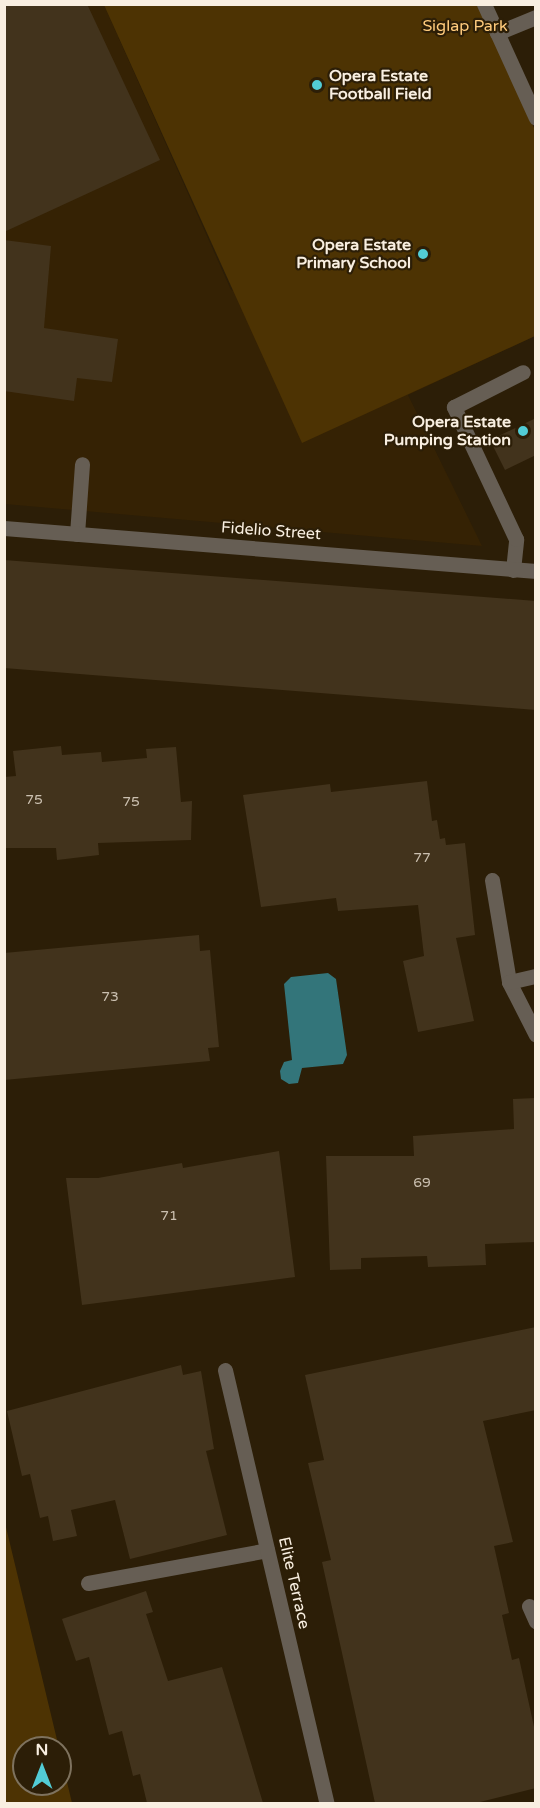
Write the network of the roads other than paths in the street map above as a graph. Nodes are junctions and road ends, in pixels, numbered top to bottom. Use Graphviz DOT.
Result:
graph roads {
  1 [pos="483,4"];
  2 [pos="536,17"];
  3 [pos="497,33"];
  4 [pos="536,118"];
  5 [pos="524,372"];
  6 [pos="82,464"];
  7 [pos="4,528"];
  8 [pos="76,534"];
  9 [pos="513,570"];
  10 [pos="536,572"];
  11 [pos="492,880"];
  12 [pos="536,976"];
  13 [pos="508,982"];
  14 [pos="533,1026"];
  15 [pos="225,1370"];
  16 [pos="267,1550"];
  17 [pos="88,1583"];
  18 [pos="529,1606"];
  19 [pos="536,1622"];
  20 [pos="327,1803"];
  1 -- 3 [label="street"];
  2 -- 3 [label="street"];
  3 -- 4 [label="street"];
  5 -- 9 [label="street"];
  6 -- 8 [label="street"];
  7 -- 8 [label="street, Fidelio Street"];
  8 -- 9 [label="street, Fidelio Street"];
  9 -- 10 [label="street, Fidelio Street"];
  11 -- 13 [label="street"];
  12 -- 13 [label="street"];
  13 -- 14 [label="street"];
  15 -- 16 [label="street, Elite Terrace"];
  16 -- 17 [label="street"];
  16 -- 20 [label="street, Elite Terrace"];
  18 -- 19 [label="street"];
}
